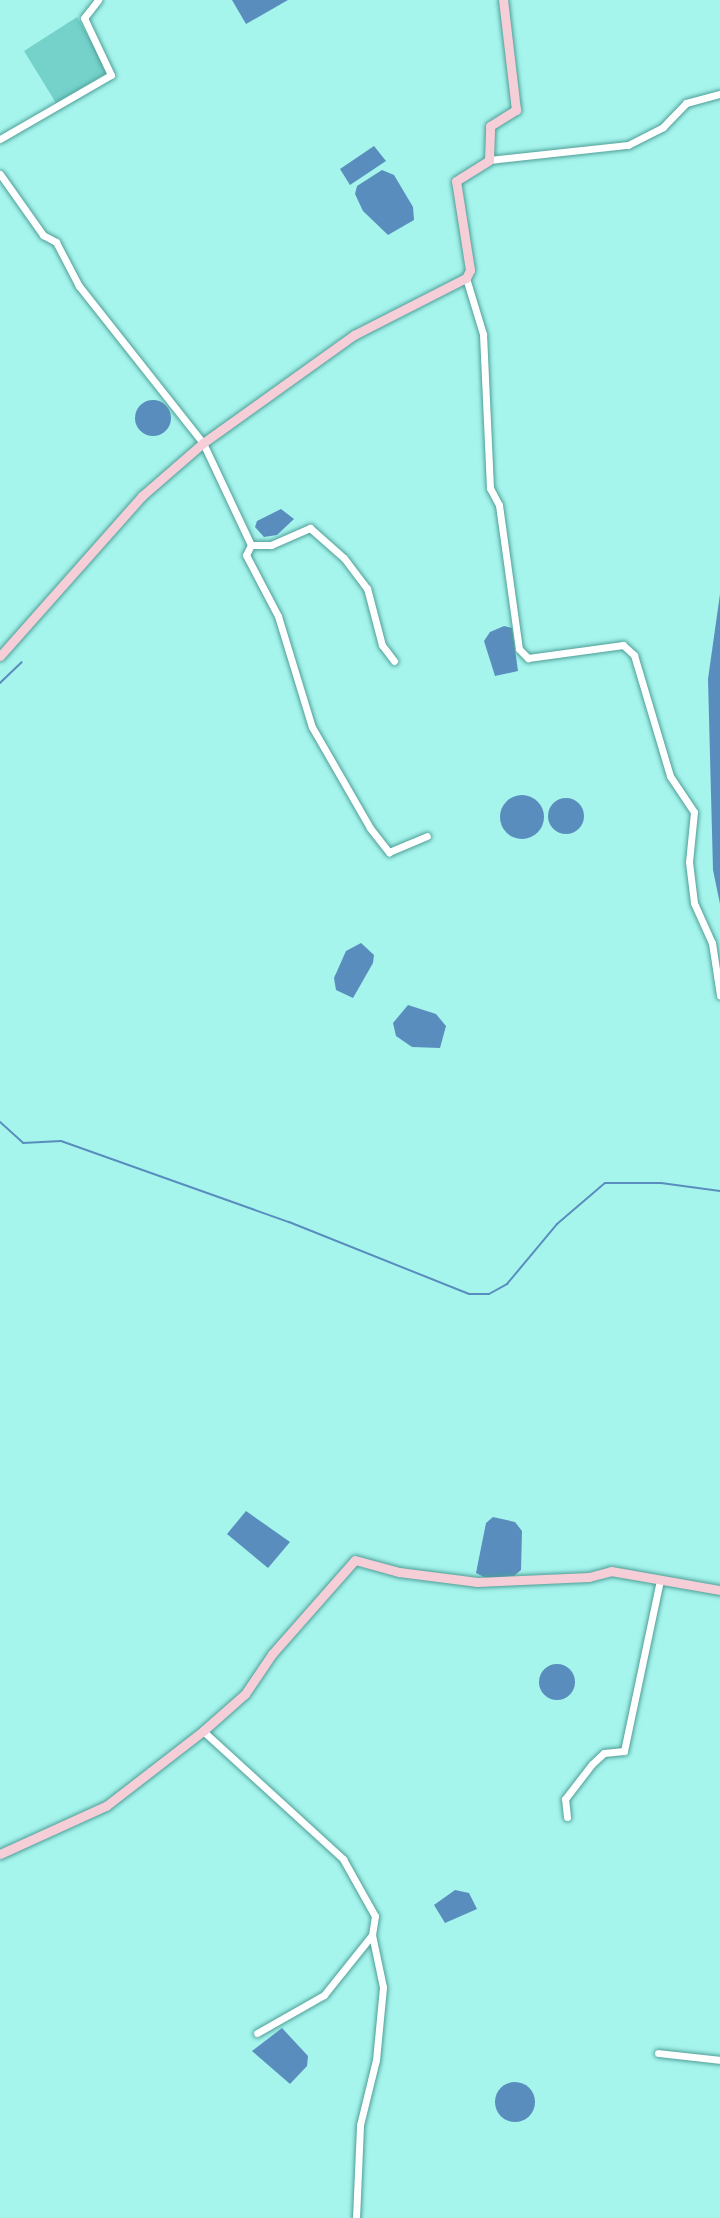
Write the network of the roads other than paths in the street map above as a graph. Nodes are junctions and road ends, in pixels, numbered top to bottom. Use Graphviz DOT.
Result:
graph roads {
  1 [pos="98,0"];
  2 [pos="503,0"];
  3 [pos="720,94"];
  4 [pos="0,139"];
  5 [pos="489,160"];
  6 [pos="0,174"];
  7 [pos="466,278"];
  8 [pos="203,443"];
  9 [pos="251,545"];
  10 [pos="0,656"];
  11 [pos="394,661"];
  12 [pos="427,836"];
  13 [pos="720,995"];
  14 [pos="660,1580"];
  15 [pos="720,1590"];
  16 [pos="203,1731"];
  17 [pos="567,1817"];
  18 [pos="0,1854"];
  19 [pos="372,1935"];
  20 [pos="257,2033"];
  21 [pos="658,2053"];
  22 [pos="720,2060"];
  23 [pos="356,2218"];
  1 -- 4 [label="street"];
  2 -- 5 [label="street"];
  3 -- 5 [label="street"];
  5 -- 7 [label="street"];
  6 -- 8 [label="street"];
  7 -- 8 [label="street"];
  7 -- 13 [label="street"];
  8 -- 9 [label="street"];
  8 -- 10 [label="street"];
  9 -- 11 [label="street"];
  9 -- 12 [label="street"];
  14 -- 15 [label="street"];
  14 -- 16 [label="street"];
  14 -- 17 [label="street"];
  16 -- 18 [label="street"];
  16 -- 19 [label="street"];
  19 -- 20 [label="street"];
  19 -- 23 [label="street"];
  21 -- 22 [label="street"];
}
